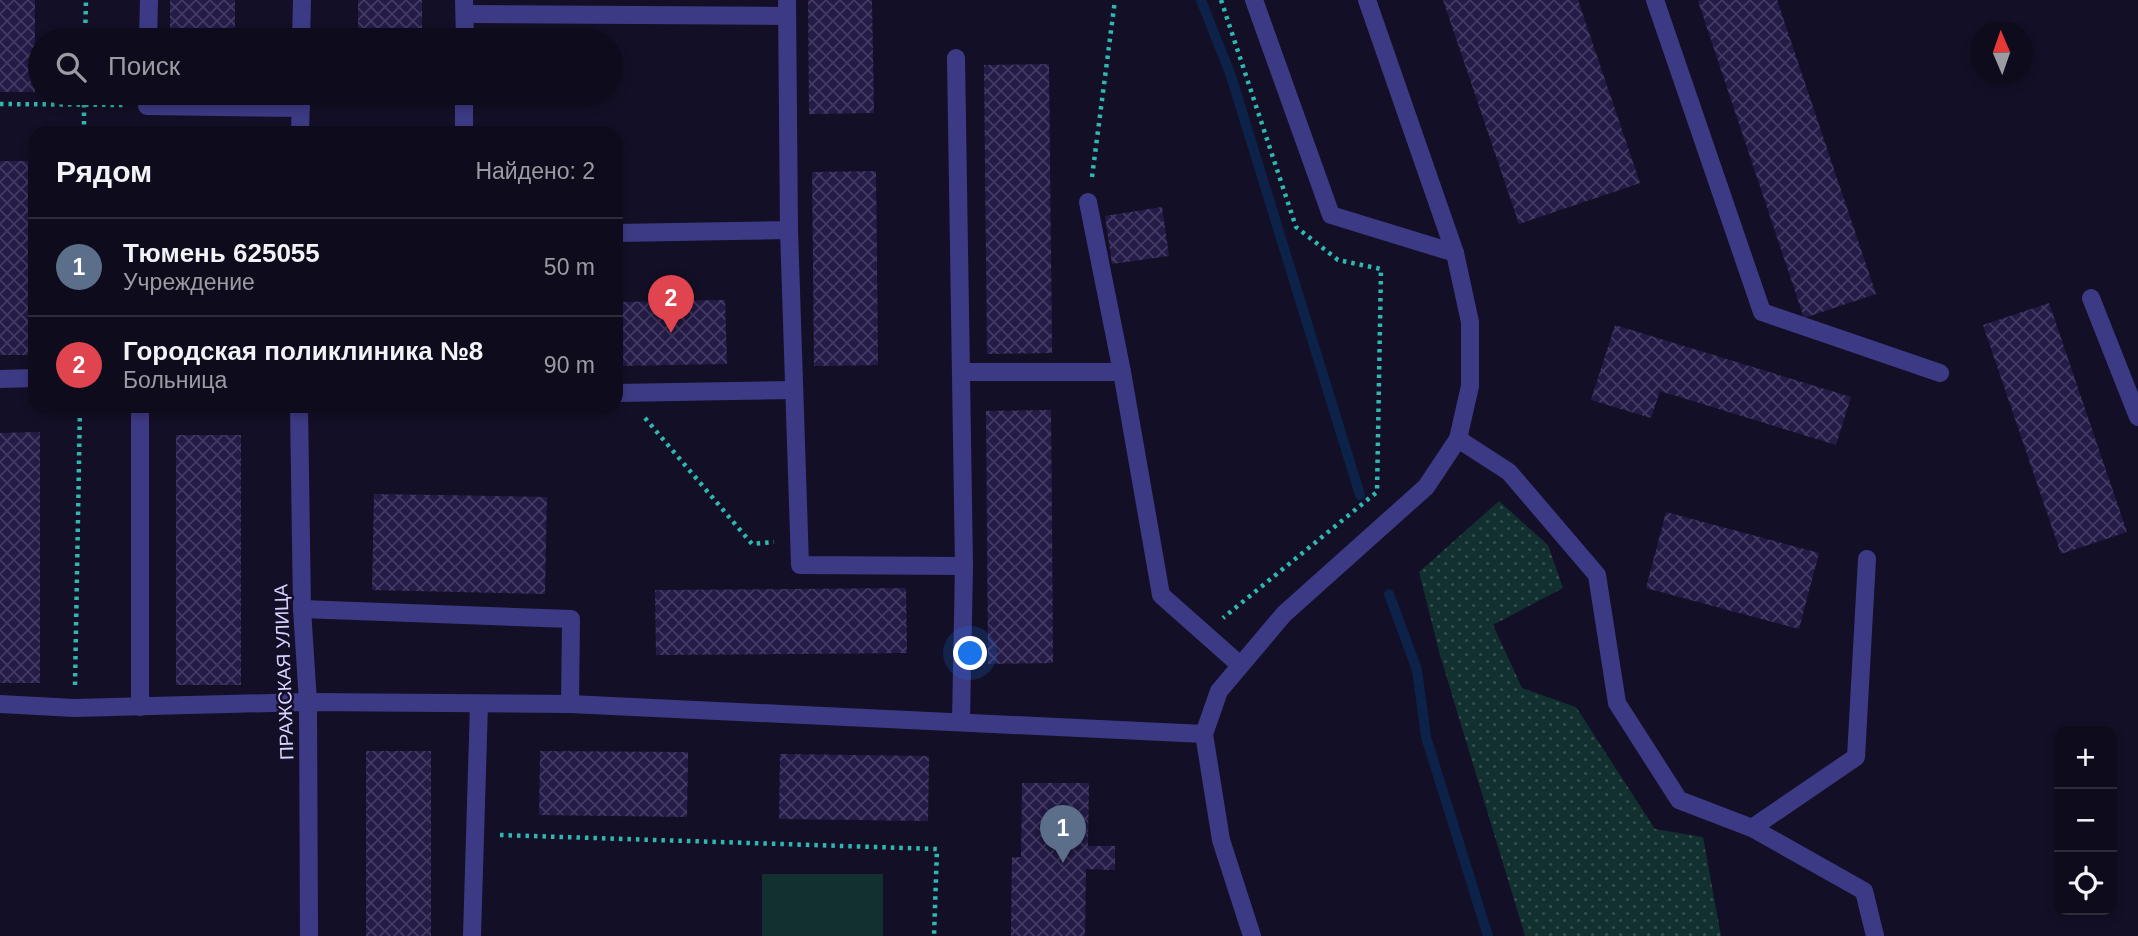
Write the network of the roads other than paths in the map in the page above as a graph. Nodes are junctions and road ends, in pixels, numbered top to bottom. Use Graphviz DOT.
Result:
graph roads {
  1 [pos="149,0"];
  2 [pos="302,0"];
  3 [pos="1254,0"];
  4 [pos="1367,0"];
  5 [pos="1655,0"];
  6 [pos="465,7"];
  7 [pos="787,8"];
  8 [pos="148,28"];
  9 [pos="301,28"];
  10 [pos="465,28"];
  11 [pos="957,58"];
  12 [pos="301,105"];
  13 [pos="464,105"];
  14 [pos="300,126"];
  15 [pos="464,126"];
  16 [pos="1088,202"];
  17 [pos="789,230"];
  18 [pos="623,233"];
  19 [pos="1455,253"];
  20 [pos="2091,298"];
  21 [pos="961,372"];
  22 [pos="1122,372"];
  23 [pos="1940,373"];
  24 [pos="28,378"];
  25 [pos="0,379"];
  26 [pos="793,390"];
  27 [pos="623,393"];
  28 [pos="140,413"];
  29 [pos="299,413"];
  30 [pos="2138,417"];
  31 [pos="1458,439"];
  32 [pos="1867,559"];
  33 [pos="964,566"];
  34 [pos="302,610"];
  35 [pos="1240,665"];
  36 [pos="308,702"];
  37 [pos="0,704"];
  38 [pos="479,704"];
  39 [pos="570,704"];
  40 [pos="140,707"];
  41 [pos="961,721"];
  42 [pos="1204,734"];
  43 [pos="1752,828"];
  44 [pos="309,936"];
  45 [pos="472,936"];
  46 [pos="1252,936"];
  47 [pos="1875,936"];
  1 -- 8 [label="street"];
  2 -- 9 [label="street"];
  3 -- 19 [label="street"];
  4 -- 19 [label="street"];
  5 -- 23 [label="street"];
  6 -- 7 [label="street"];
  6 -- 10 [label="street"];
  7 -- 17 [label="street"];
  11 -- 21 [label="street"];
  12 -- 14 [label="street"];
  13 -- 15 [label="street"];
  16 -- 22 [label="street"];
  17 -- 18 [label="street"];
  17 -- 26 [label="street"];
  19 -- 31 [label="street"];
  20 -- 30 [label="street"];
  21 -- 22 [label="street"];
  21 -- 33 [label="street"];
  22 -- 35 [label="street"];
  24 -- 25 [label="street"];
  26 -- 27 [label="street"];
  26 -- 33 [label="street"];
  28 -- 40 [label="street"];
  29 -- 34 [label="street, ПРАЖСКАЯ УЛИЦА"];
  31 -- 35 [label="street"];
  31 -- 43 [label="street"];
  32 -- 43 [label="street"];
  33 -- 41 [label="street"];
  34 -- 36 [label="street, ПРАЖСКАЯ УЛИЦА"];
  34 -- 39 [label="street"];
  35 -- 42 [label="street"];
  36 -- 38 [label="street"];
  36 -- 40 [label="street"];
  36 -- 44 [label="street, ПРАЖСКАЯ УЛИЦА"];
  37 -- 40 [label="street"];
  38 -- 39 [label="street"];
  38 -- 45 [label="street"];
  39 -- 41 [label="street"];
  41 -- 42 [label="street"];
  42 -- 46 [label="street"];
  43 -- 47 [label="street"];
}
